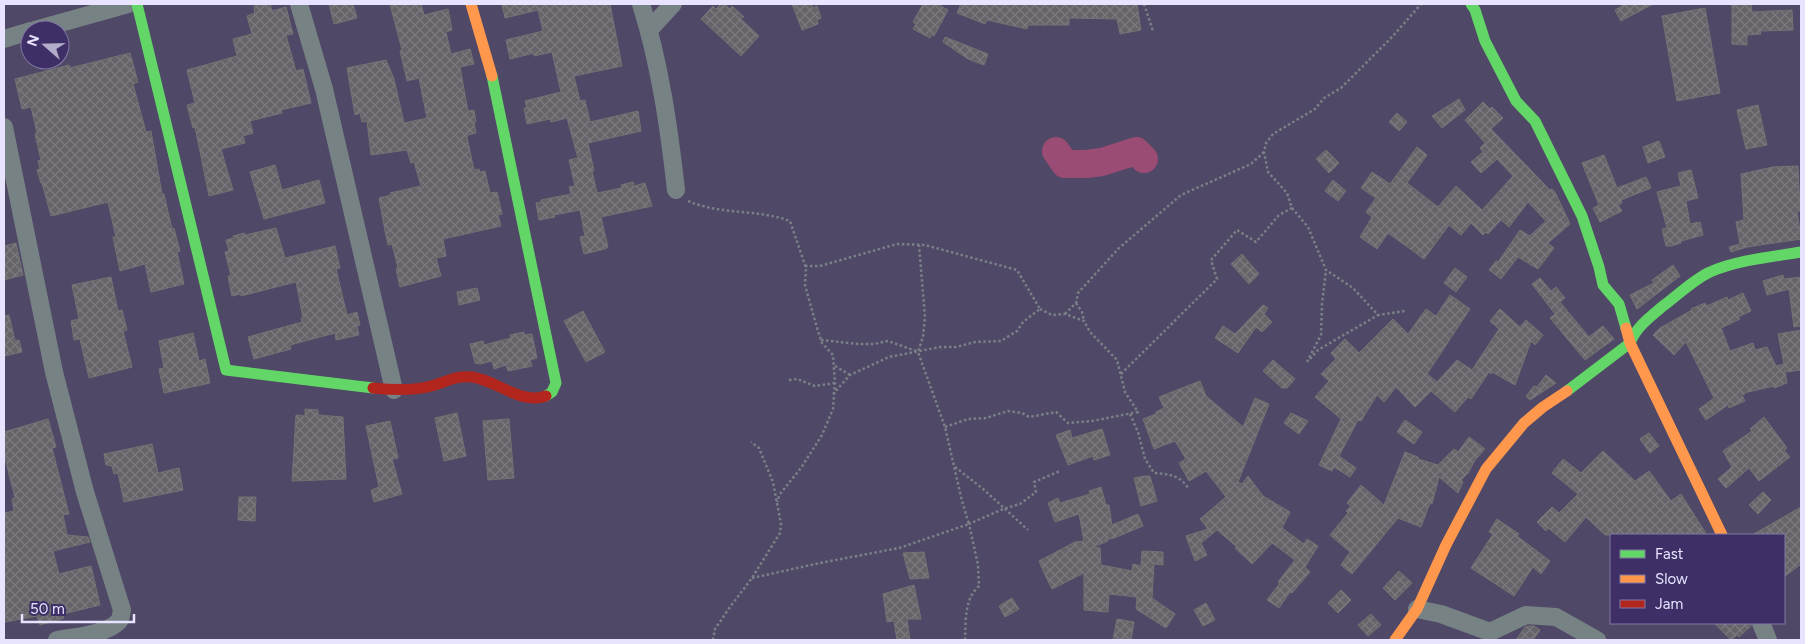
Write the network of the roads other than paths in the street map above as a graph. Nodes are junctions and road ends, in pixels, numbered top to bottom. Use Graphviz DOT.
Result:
graph roads {
  1 [pos="128,4"];
  2 [pos="137,4"];
  3 [pos="299,4"];
  4 [pos="471,4"];
  5 [pos="641,4"];
  6 [pos="673,4"];
  7 [pos="1471,4"];
  8 [pos="70,20"];
  9 [pos="649,30"];
  10 [pos="20,34"];
  11 [pos="4,39"];
  12 [pos="4,127"];
  13 [pos="676,190"];
  14 [pos="11,204"];
  15 [pos="1801,252"];
  16 [pos="1630,343"];
  17 [pos="394,390"];
  18 [pos="1722,534"];
  19 [pos="1417,609"];
  20 [pos="1761,624"];
  21 [pos="57,640"];
  22 [pos="1395,640"];
  23 [pos="1597,640"];
  24 [pos="1768,640"];
  1 -- 8 [label="street"];
  2 -- 17 [label="street"];
  3 -- 17 [label="street"];
  4 -- 17 [label="street"];
  5 -- 9 [label="street"];
  6 -- 9 [label="street"];
  7 -- 16 [label="street"];
  9 -- 13 [label="street"];
  10 -- 11 [label="street"];
  12 -- 14 [label="street"];
  14 -- 21 [label="street"];
  15 -- 16 [label="street"];
  16 -- 18 [label="street"];
  16 -- 19 [label="street"];
  19 -- 22 [label="street"];
  19 -- 23 [label="street"];
  20 -- 24 [label="street"];
}
